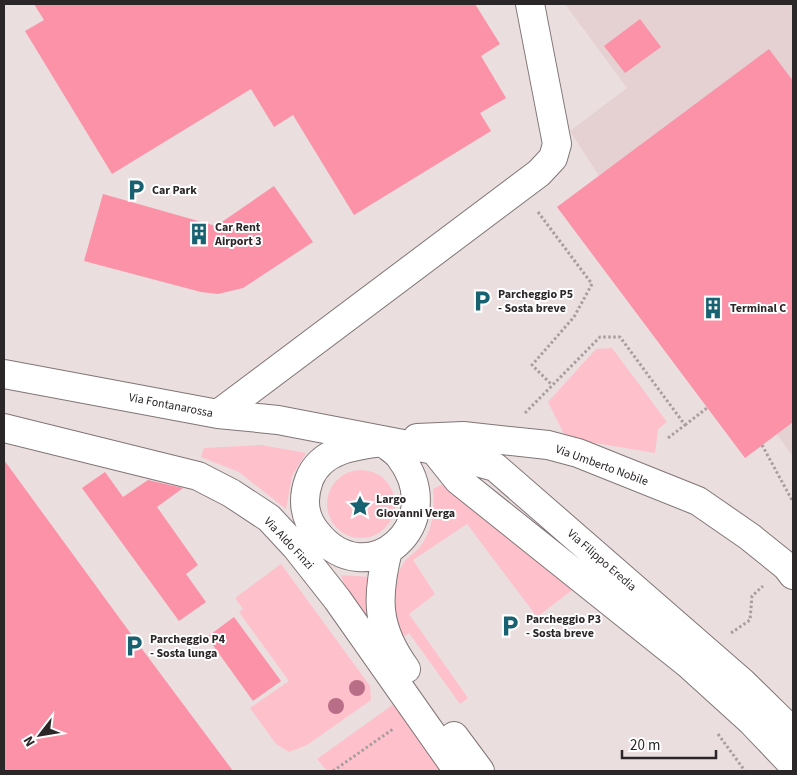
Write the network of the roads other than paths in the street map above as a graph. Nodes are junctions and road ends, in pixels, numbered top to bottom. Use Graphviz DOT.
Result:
graph roads {
  1 [pos="530,4"];
  2 [pos="4,374"];
  3 [pos="218,414"];
  4 [pos="4,428"];
  5 [pos="383,442"];
  6 [pos="434,450"];
  7 [pos="327,546"];
  8 [pos="296,547"];
  9 [pos="388,550"];
  10 [pos="790,570"];
  11 [pos="337,599"];
  12 [pos="793,732"];
  13 [pos="793,765"];
  14 [pos="458,771"];
  15 [pos="480,771"];
  1 -- 3 [label="street"];
  2 -- 3 [label="street, Via Fontanarossa"];
  3 -- 5 [label="street, Via Fontanarossa"];
  4 -- 8 [label="street, Via Aldo Finzi"];
  5 -- 6 [label="street, Via Filippo Eredia"];
  5 -- 7 [label="street"];
  5 -- 9 [label="street"];
  5 -- 10 [label="street, Via Umberto Nobile"];
  6 -- 12 [label="street, Via Filippo Eredia"];
  6 -- 13 [label="street"];
  7 -- 8 [label="street"];
  7 -- 9 [label="street"];
  7 -- 11 [label="street"];
  8 -- 11 [label="street, Via Aldo Finzi"];
  9 -- 15 [label="street"];
  11 -- 14 [label="street, Via Aldo Finzi"];
}
